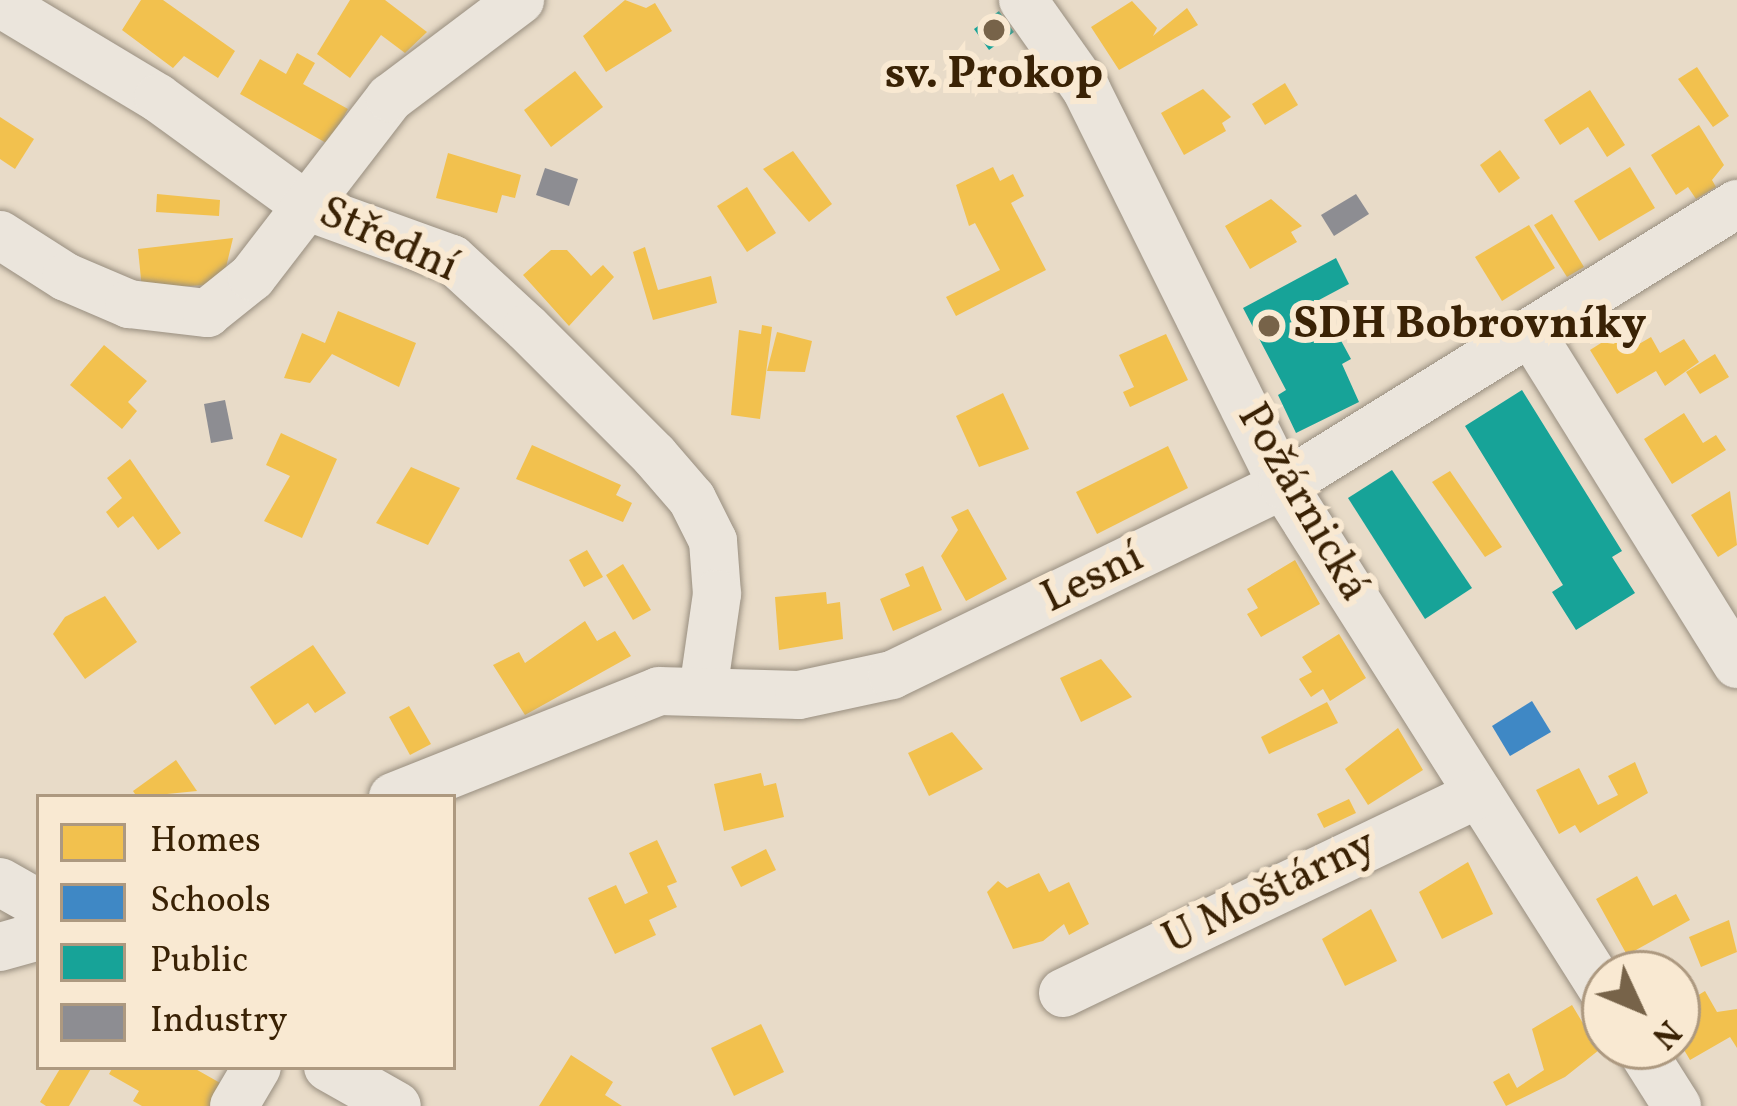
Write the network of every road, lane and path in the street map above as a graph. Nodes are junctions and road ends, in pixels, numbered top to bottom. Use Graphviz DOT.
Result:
graph roads {
  1 [pos="520,0"];
  2 [pos="1023,0"];
  3 [pos="0,3"];
  4 [pos="1737,204"];
  5 [pos="308,207"];
  6 [pos="0,236"];
  7 [pos="1531,333"];
  8 [pos="1283,485"];
  9 [pos="1737,664"];
  10 [pos="703,691"];
  11 [pos="400,794"];
  12 [pos="1479,794"];
  13 [pos="0,882"];
  14 [pos="36,902"];
  15 [pos="36,937"];
  16 [pos="0,947"];
  17 [pos="1581,955"];
  18 [pos="1063,992"];
  19 [pos="254,1070"];
  20 [pos="333,1070"];
  21 [pos="1654,1070"];
  22 [pos="234,1106"];
  23 [pos="397,1106"];
  24 [pos="1677,1106"];
  1 -- 5 [label="street"];
  2 -- 8 [label="street, Požárnická"];
  3 -- 5 [label="street, Střední"];
  4 -- 7 [label="street, Lesní"];
  5 -- 6 [label="street"];
  5 -- 10 [label="street, Střední"];
  7 -- 8 [label="street, Lesní"];
  7 -- 9 [label="street"];
  8 -- 10 [label="street, Lesní"];
  8 -- 12 [label="street, Požárnická"];
  10 -- 11 [label="street, Lesní"];
  12 -- 17 [label="street, Požárnická"];
  12 -- 18 [label="street, U Moštárny"];
  13 -- 14 [label="street"];
  15 -- 16 [label="street"];
  19 -- 22 [label="street"];
  20 -- 23 [label="street"];
  21 -- 24 [label="street"];
}
